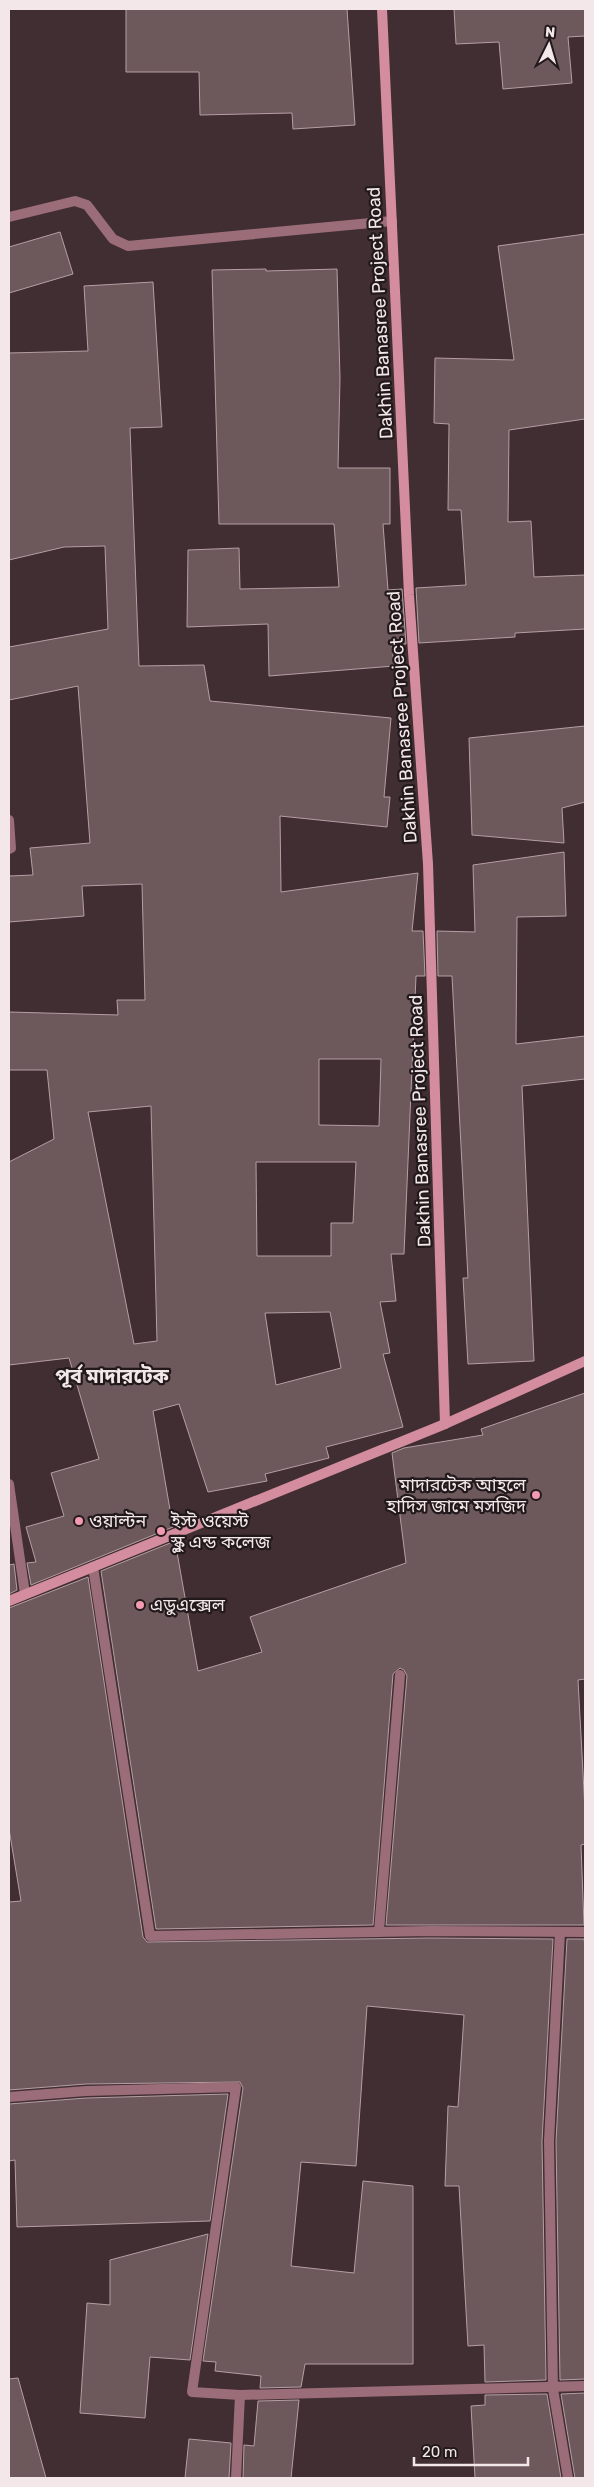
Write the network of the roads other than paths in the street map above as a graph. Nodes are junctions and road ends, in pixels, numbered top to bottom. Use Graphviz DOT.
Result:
graph roads {
  1 [pos="382,9"];
  2 [pos="9,217"];
  3 [pos="392,221"];
  4 [pos="9,820"];
  5 [pos="9,849"];
  6 [pos="585,1360"];
  7 [pos="445,1424"];
  8 [pos="9,1484"];
  9 [pos="93,1567"];
  10 [pos="25,1594"];
  11 [pos="9,1601"];
  12 [pos="400,1675"];
  13 [pos="379,1931"];
  14 [pos="560,1932"];
  15 [pos="585,1932"];
  16 [pos="9,2097"];
  17 [pos="585,2386"];
  18 [pos="553,2388"];
  19 [pos="240,2395"];
  20 [pos="236,2478"];
  21 [pos="568,2478"];
  1 -- 3 [label="street, Dakhin Banasree Project Road"];
  2 -- 3 [label="street"];
  3 -- 7 [label="street, Dakhin Banasree Project Road"];
  4 -- 5 [label="street"];
  6 -- 7 [label="street"];
  7 -- 9 [label="street"];
  8 -- 10 [label="street"];
  9 -- 10 [label="street"];
  9 -- 13 [label="street"];
  10 -- 11 [label="street"];
  12 -- 13 [label="street"];
  13 -- 14 [label="street"];
  14 -- 15 [label="street"];
  14 -- 18 [label="street"];
  16 -- 19 [label="street"];
  17 -- 18 [label="street"];
  18 -- 19 [label="street"];
  18 -- 21 [label="street"];
  19 -- 20 [label="street"];
}
